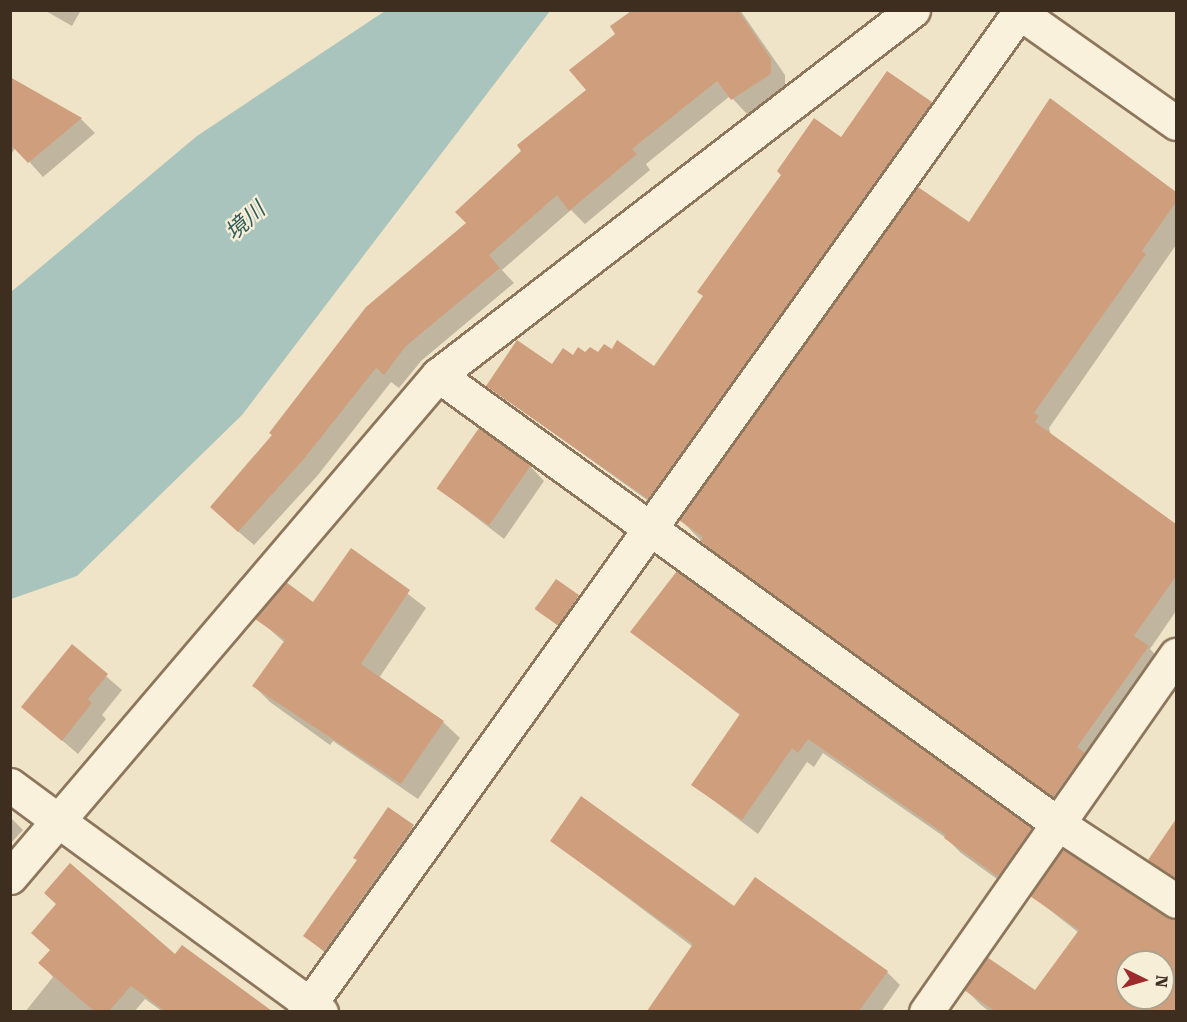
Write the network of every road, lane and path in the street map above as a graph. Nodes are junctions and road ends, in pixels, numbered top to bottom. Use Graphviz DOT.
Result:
graph roads {
  1 [pos="913,10"];
  2 [pos="1017,12"];
  3 [pos="1176,123"];
  4 [pos="438,375"];
  5 [pos="652,526"];
  6 [pos="1176,655"];
  7 [pos="10,785"];
  8 [pos="60,822"];
  9 [pos="1057,823"];
  10 [pos="10,878"];
  11 [pos="1176,901"];
  12 [pos="312,1009"];
  13 [pos="926,1011"];
  1 -- 4 [label="street"];
  2 -- 3 [label="street"];
  2 -- 5 [label="street"];
  4 -- 5 [label="street"];
  4 -- 8 [label="street"];
  5 -- 9 [label="street"];
  5 -- 12 [label="street"];
  6 -- 9 [label="street"];
  7 -- 8 [label="street"];
  8 -- 10 [label="street"];
  8 -- 12 [label="street"];
  9 -- 11 [label="street"];
  9 -- 13 [label="street"];
}
